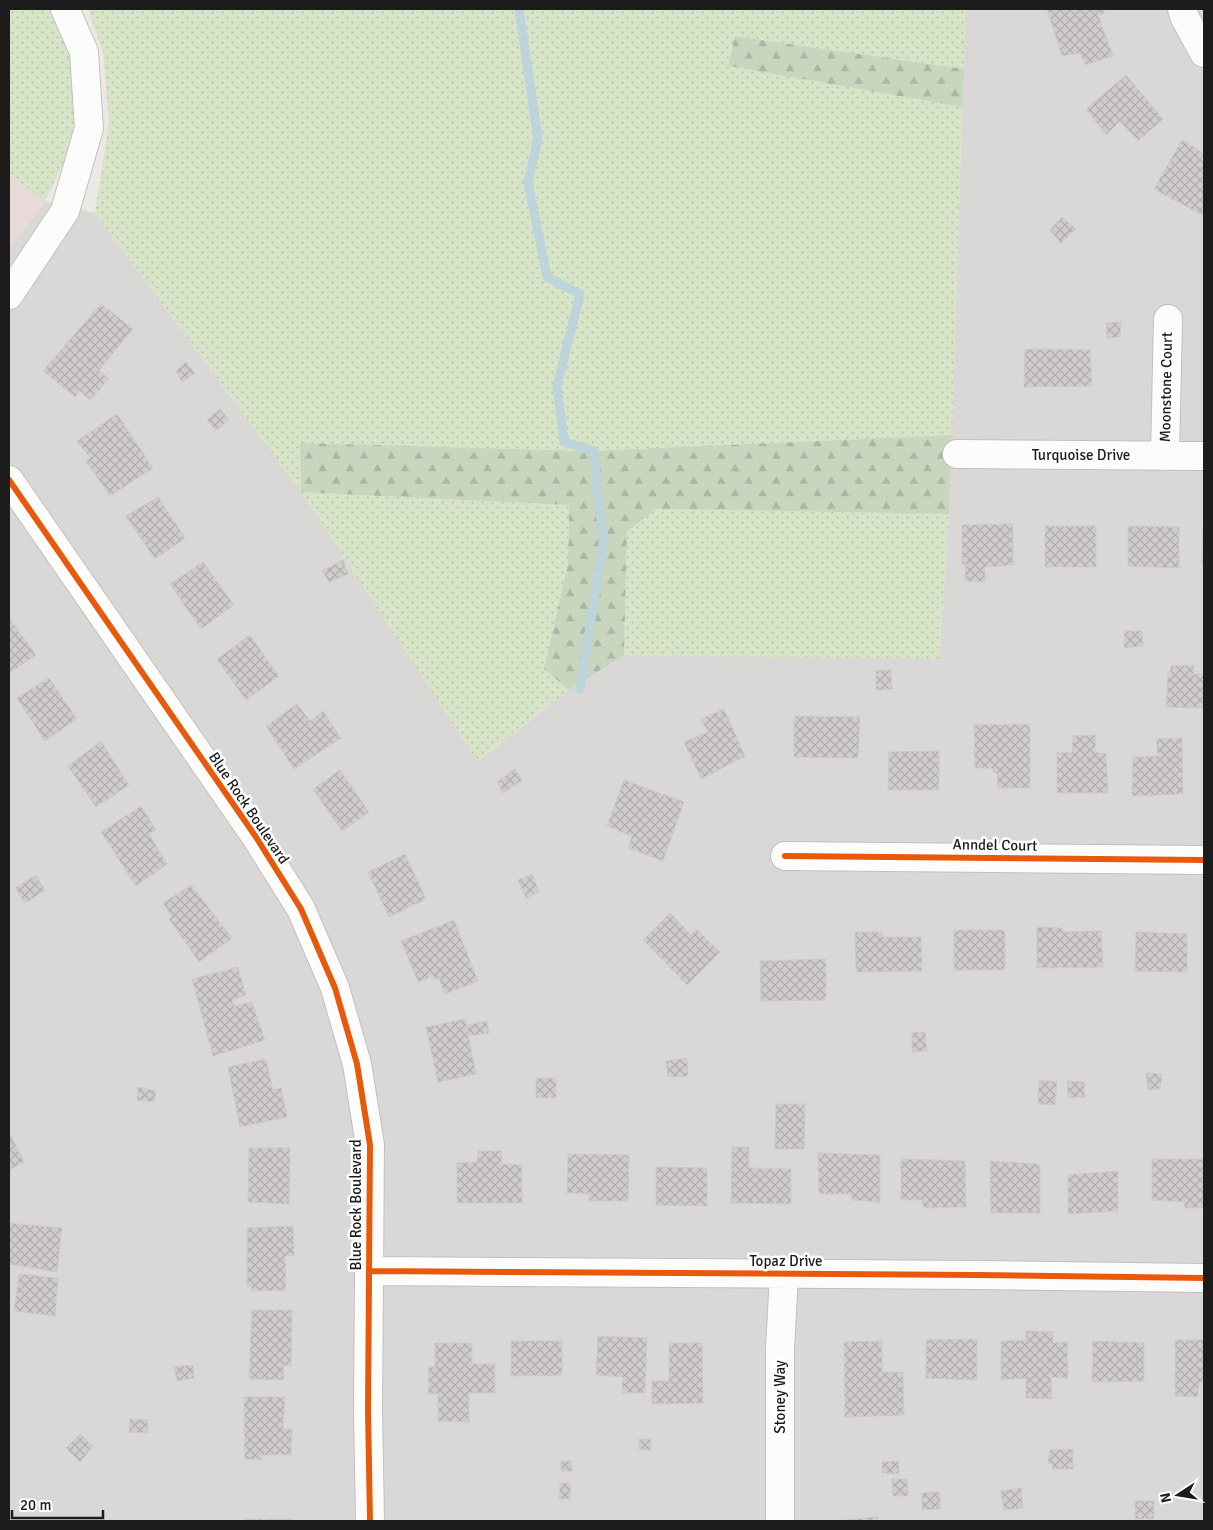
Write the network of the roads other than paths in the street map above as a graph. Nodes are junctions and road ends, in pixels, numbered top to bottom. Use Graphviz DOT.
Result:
graph roads {
  1 [pos="66,9"];
  2 [pos="1182,9"];
  3 [pos="1203,51"];
  4 [pos="9,295"];
  5 [pos="1168,319"];
  6 [pos="957,454"];
  7 [pos="1165,456"];
  8 [pos="1204,456"];
  9 [pos="9,480"];
  10 [pos="785,856"];
  11 [pos="1204,860"];
  12 [pos="368,1270"];
  13 [pos="784,1274"];
  14 [pos="1204,1278"];
  15 [pos="370,1521"];
  16 [pos="780,1521"];
  1 -- 4 [label="street"];
  2 -- 3 [label="street"];
  5 -- 7 [label="street, Moonstone Court"];
  6 -- 7 [label="street, Turquoise Drive"];
  7 -- 8 [label="street, Turquoise Drive"];
  9 -- 12 [label="street, Blue Rock Boulevard"];
  10 -- 11 [label="street, Anndel Court"];
  12 -- 13 [label="street, Topaz Drive"];
  12 -- 15 [label="street, Blue Rock Boulevard"];
  13 -- 14 [label="street, Topaz Drive"];
  13 -- 16 [label="street, Stoney Way"];
}
